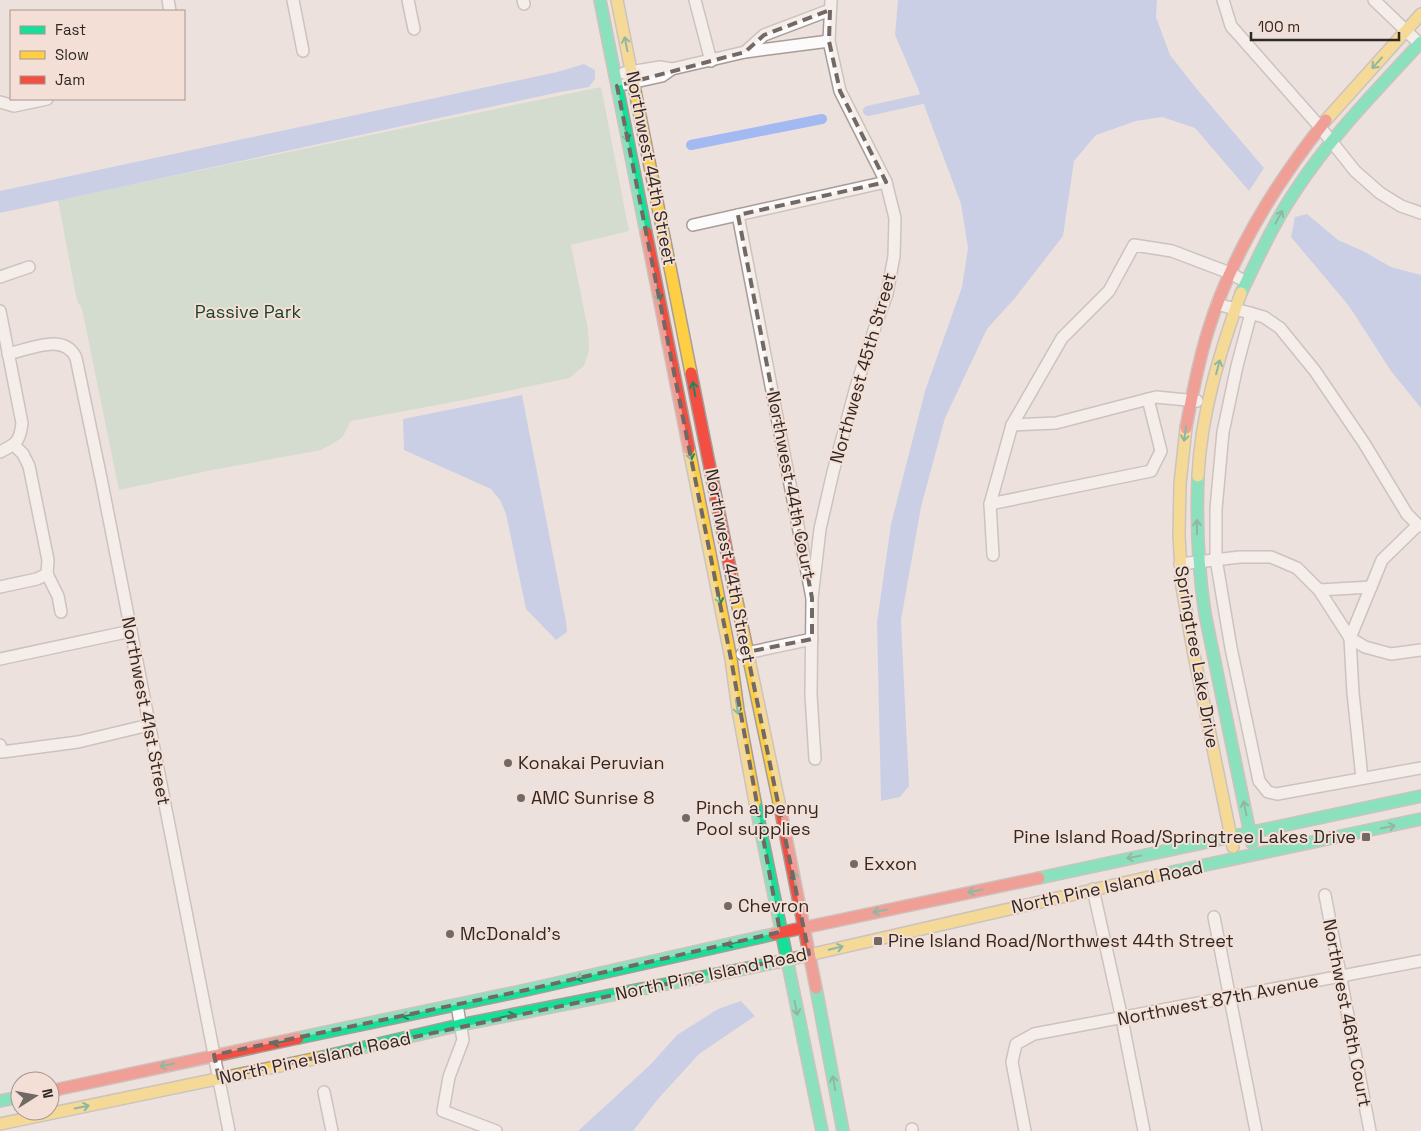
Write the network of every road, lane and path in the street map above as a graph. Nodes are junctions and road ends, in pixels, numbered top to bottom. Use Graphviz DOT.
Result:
graph roads {
  1 [pos="293,0"];
  2 [pos="408,0"];
  3 [pos="600,0"];
  4 [pos="617,0"];
  5 [pos="695,0"];
  6 [pos="1223,0"];
  7 [pos="1374,0"];
  8 [pos="830,5"];
  9 [pos="1421,14"];
  10 [pos="414,29"];
  11 [pos="1406,31"];
  12 [pos="829,41"];
  13 [pos="1420,43"];
  14 [pos="304,51"];
  15 [pos="745,52"];
  16 [pos="711,61"];
  17 [pos="632,77"];
  18 [pos="616,81"];
  19 [pos="42,100"];
  20 [pos="0,102"];
  21 [pos="1320,127"];
  22 [pos="1330,142"];
  23 [pos="886,182"];
  24 [pos="1421,213"];
  25 [pos="738,215"];
  26 [pos="693,225"];
  27 [pos="29,268"];
  28 [pos="1230,273"];
  29 [pos="0,277"];
  30 [pos="1246,282"];
  31 [pos="1218,304"];
  32 [pos="1235,309"];
  33 [pos="0,310"];
  34 [pos="1251,313"];
  35 [pos="8,354"];
  36 [pos="1148,400"];
  37 [pos="1191,400"];
  38 [pos="1208,403"];
  39 [pos="1012,425"];
  40 [pos="14,445"];
  41 [pos="0,452"];
  42 [pos="990,504"];
  43 [pos="1419,525"];
  44 [pos="993,555"];
  45 [pos="1216,559"];
  46 [pos="1198,561"];
  47 [pos="1180,564"];
  48 [pos="47,574"];
  49 [pos="0,587"];
  50 [pos="1371,587"];
  51 [pos="1319,590"];
  52 [pos="812,598"];
  53 [pos="61,612"];
  54 [pos="130,631"];
  55 [pos="1350,638"];
  56 [pos="812,639"];
  57 [pos="1421,650"];
  58 [pos="747,652"];
  59 [pos="0,659"];
  60 [pos="731,659"];
  61 [pos="149,725"];
  62 [pos="0,745"];
  63 [pos="815,759"];
  64 [pos="1421,768"];
  65 [pos="1362,778"];
  66 [pos="1421,796"];
  67 [pos="1421,819"];
  68 [pos="1250,833"];
  69 [pos="1231,838"];
  70 [pos="1254,855"];
  71 [pos="1236,859"];
  72 [pos="1095,866"];
  73 [pos="1093,889"];
  74 [pos="1325,895"];
  75 [pos="980,915"];
  76 [pos="1214,917"];
  77 [pos="804,927"];
  78 [pos="780,932"];
  79 [pos="809,954"];
  80 [pos="786,960"];
  81 [pos="1421,960"];
  82 [pos="1340,977"];
  83 [pos="1229,998"];
  84 [pos="457,1005"];
  85 [pos="1122,1019"];
  86 [pos="460,1025"];
  87 [pos="214,1055"];
  88 [pos="219,1078"];
  89 [pos="60,1089"];
  90 [pos="324,1092"];
  91 [pos="0,1124"];
  92 [pos="229,1131"];
  93 [pos="332,1131"];
  94 [pos="496,1131"];
  95 [pos="822,1131"];
  96 [pos="843,1131"];
  97 [pos="1026,1131"];
  98 [pos="1144,1131"];
  99 [pos="1256,1131"];
  100 [pos="1370,1131"];
  1 -- 14 [label="street"];
  2 -- 10 [label="street"];
  3 -- 18 [label="street, Northwest 44th Street"];
  17 -- 4 [label="street, Northwest 44th Street, one-way"];
  5 -- 16 [label="street"];
  6 -- 21 [label="street"];
  7 -- 11 [label="street"];
  8 -- 12 [label="street, Northwest 45th Street"];
  8 -- 15 [label="street"];
  9 -- 11 [label="street, Springtree Lake Drive"];
  11 -- 13 [label="street"];
  11 -- 21 [label="street, Springtree Lake Drive, one-way"];
  12 -- 15 [label="street"];
  12 -- 23 [label="street, Northwest 45th Street"];
  13 -- 22 [label="street, Springtree Lake Drive"];
  15 -- 16 [label="street"];
  16 -- 17 [label="street"];
  17 -- 18 [label="street"];
  58 -- 17 [label="street, Northwest 44th Street, one-way"];
  18 -- 60 [label="street, Northwest 44th Street, one-way"];
  19 -- 20 [label="street"];
  21 -- 22 [label="street"];
  21 -- 28 [label="street, Springtree Lake Drive"];
  22 -- 24 [label="street"];
  30 -- 22 [label="street, Springtree Lake Drive, one-way"];
  23 -- 25 [label="street"];
  23 -- 52 [label="street, Northwest 45th Street"];
  25 -- 26 [label="street"];
  25 -- 52 [label="street, Northwest 44th Court"];
  27 -- 29 [label="street"];
  28 -- 30 [label="street"];
  28 -- 31 [label="street, Springtree Lake Drive"];
  28 -- 39 [label="street"];
  30 -- 32 [label="street, Springtree Lake Drive"];
  31 -- 32 [label="street"];
  31 -- 37 [label="street, Springtree Lake Drive"];
  32 -- 34 [label="street"];
  38 -- 32 [label="street, Springtree Lake Drive, one-way"];
  33 -- 35 [label="street"];
  34 -- 43 [label="street"];
  34 -- 45 [label="street"];
  35 -- 40 [label="street"];
  35 -- 54 [label="street, Northwest 41st Street"];
  36 -- 37 [label="street"];
  36 -- 39 [label="street"];
  36 -- 42 [label="street"];
  37 -- 38 [label="street"];
  37 -- 47 [label="street, Springtree Lake Drive, one-way"];
  46 -- 38 [label="street, Springtree Lake Drive, one-way"];
  39 -- 42 [label="street"];
  40 -- 41 [label="street"];
  40 -- 48 [label="street"];
  42 -- 44 [label="street"];
  43 -- 50 [label="street"];
  45 -- 46 [label="street"];
  45 -- 51 [label="street"];
  45 -- 65 [label="street"];
  46 -- 47 [label="street"];
  68 -- 46 [label="street, Springtree Lake Drive, one-way"];
  47 -- 69 [label="street, Springtree Lake Drive"];
  48 -- 49 [label="street"];
  48 -- 53 [label="street"];
  50 -- 51 [label="street"];
  50 -- 55 [label="street"];
  51 -- 55 [label="street"];
  52 -- 56 [label="street, Northwest 44th Court"];
  54 -- 59 [label="street"];
  54 -- 61 [label="street, Northwest 41st Street"];
  55 -- 57 [label="street"];
  55 -- 65 [label="street"];
  56 -- 58 [label="street"];
  56 -- 63 [label="street, Northwest 44th Court"];
  58 -- 60 [label="street"];
  77 -- 58 [label="street, Northwest 44th Street, one-way"];
  60 -- 78 [label="street, Northwest 44th Street, one-way"];
  61 -- 62 [label="street"];
  61 -- 87 [label="street, Northwest 41st Street"];
  64 -- 65 [label="street"];
  66 -- 68 [label="street, North Pine Island Road"];
  70 -- 67 [label="street, North Pine Island Road, one-way"];
  68 -- 69 [label="street, North Pine Island Road"];
  68 -- 70 [label="street, Springtree Lake Drive"];
  69 -- 71 [label="street, Springtree Lake Drive"];
  69 -- 72 [label="street, North Pine Island Road, one-way"];
  70 -- 71 [label="street, North Pine Island Road"];
  71 -- 73 [label="street, North Pine Island Road"];
  72 -- 75 [label="street"];
  72 -- 77 [label="street, North Pine Island Road, one-way"];
  73 -- 75 [label="street, North Pine Island Road"];
  73 -- 85 [label="street"];
  74 -- 82 [label="street, Northwest 46th Court"];
  79 -- 75 [label="street, North Pine Island Road, one-way"];
  76 -- 83 [label="street"];
  77 -- 78 [label="street, North Pine Island Road"];
  77 -- 79 [label="street, Northwest 44th Street"];
  78 -- 80 [label="street, Northwest 44th Street"];
  78 -- 84 [label="street, North Pine Island Road, one-way"];
  79 -- 80 [label="street, North Pine Island Road"];
  96 -- 79 [label="street, Northwest 44th Street, one-way"];
  86 -- 80 [label="street, North Pine Island Road, one-way"];
  80 -- 95 [label="street, Northwest 44th Street, one-way"];
  81 -- 82 [label="street, Northwest 87th Avenue"];
  82 -- 83 [label="street, Northwest 87th Avenue"];
  82 -- 100 [label="street, Northwest 46th Court"];
  83 -- 85 [label="street, Northwest 87th Avenue"];
  83 -- 99 [label="street"];
  84 -- 86 [label="street"];
  84 -- 87 [label="street, North Pine Island Road, one-way"];
  85 -- 97 [label="street, Northwest 87th Avenue"];
  85 -- 98 [label="street"];
  86 -- 88 [label="street, North Pine Island Road"];
  86 -- 94 [label="street"];
  87 -- 88 [label="street, Northwest 41st Street"];
  87 -- 89 [label="street, North Pine Island Road, one-way"];
  91 -- 88 [label="street, North Pine Island Road, one-way"];
  88 -- 92 [label="street, Northwest 41st Street"];
  90 -- 93 [label="street"];
}
